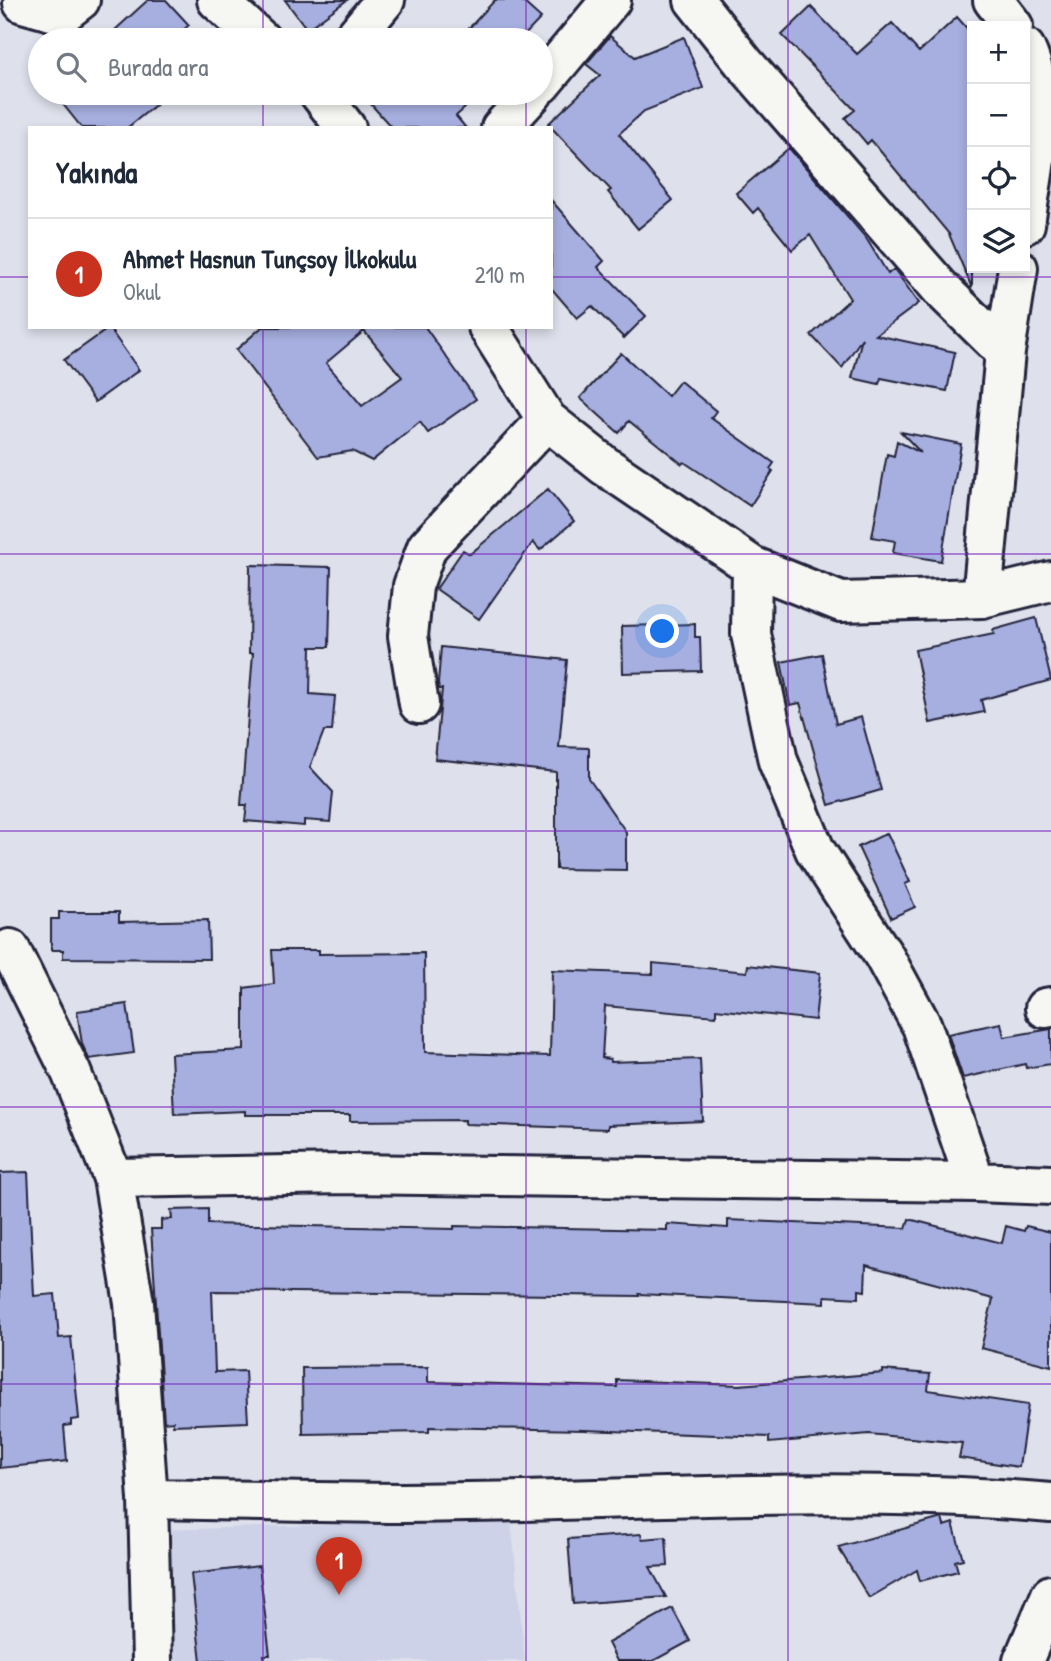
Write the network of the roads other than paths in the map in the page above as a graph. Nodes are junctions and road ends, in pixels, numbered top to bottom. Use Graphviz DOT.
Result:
graph roads {
  1 [pos="80,0"];
  2 [pos="217,0"];
  3 [pos="385,0"];
  4 [pos="611,0"];
  5 [pos="694,0"];
  6 [pos="993,0"];
  7 [pos="23,3"];
  8 [pos="1009,21"];
  9 [pos="248,28"];
  10 [pos="362,28"];
  11 [pos="1030,58"];
  12 [pos="553,70"];
  13 [pos="328,105"];
  14 [pos="522,105"];
  15 [pos="344,126"];
  16 [pos="503,126"];
  17 [pos="1027,210"];
  18 [pos="1017,273"];
  19 [pos="489,329"];
  20 [pos="1005,352"];
  21 [pos="547,420"];
  22 [pos="752,566"];
  23 [pos="1051,581"];
  24 [pos="982,598"];
  25 [pos="419,704"];
  26 [pos="10,949"];
  27 [pos="113,1178"];
  28 [pos="975,1182"];
  29 [pos="1051,1185"];
  30 [pos="148,1499"];
  31 [pos="1051,1503"];
  32 [pos="1051,1595"];
  33 [pos="152,1661"];
  34 [pos="1023,1661"];
  1 -- 7 [label="street"];
  2 -- 9 [label="street"];
  3 -- 10 [label="street"];
  4 -- 12 [label="street"];
  5 -- 20 [label="street"];
  6 -- 8 [label="street"];
  11 -- 17 [label="street"];
  13 -- 15 [label="street"];
  14 -- 16 [label="street"];
  18 -- 20 [label="street"];
  19 -- 21 [label="street"];
  20 -- 24 [label="street"];
  21 -- 22 [label="street"];
  21 -- 25 [label="street"];
  22 -- 24 [label="street"];
  22 -- 28 [label="street"];
  23 -- 24 [label="street"];
  26 -- 27 [label="street"];
  27 -- 28 [label="street"];
  27 -- 30 [label="street"];
  28 -- 29 [label="street"];
  30 -- 31 [label="street"];
  30 -- 33 [label="street"];
  32 -- 34 [label="street"];
}
